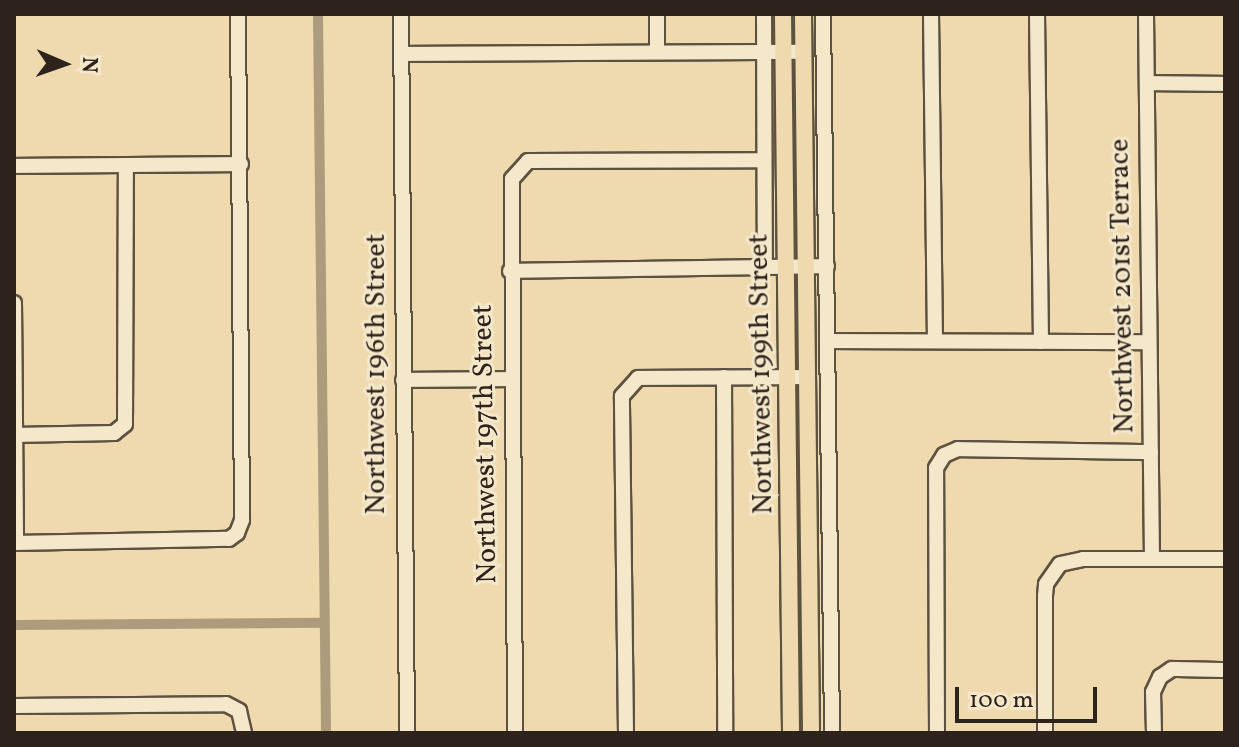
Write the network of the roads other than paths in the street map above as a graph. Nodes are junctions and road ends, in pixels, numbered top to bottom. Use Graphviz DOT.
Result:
graph roads {
  1 [pos="238,14"];
  2 [pos="401,14"];
  3 [pos="657,14"];
  4 [pos="764,14"];
  5 [pos="783,14"];
  6 [pos="803,14"];
  7 [pos="823,14"];
  8 [pos="931,14"];
  9 [pos="1037,14"];
  10 [pos="1146,14"];
  11 [pos="657,52"];
  12 [pos="764,52"];
  13 [pos="784,52"];
  14 [pos="803,52"];
  15 [pos="401,54"];
  16 [pos="1147,83"];
  17 [pos="1225,84"];
  18 [pos="764,160"];
  19 [pos="241,164"];
  20 [pos="14,166"];
  21 [pos="126,166"];
  22 [pos="806,266"];
  23 [pos="827,266"];
  24 [pos="765,267"];
  25 [pos="786,267"];
  26 [pos="510,271"];
  27 [pos="14,303"];
  28 [pos="828,341"];
  29 [pos="935,341"];
  30 [pos="1041,342"];
  31 [pos="1149,342"];
  32 [pos="724,377"];
  33 [pos="788,377"];
  34 [pos="807,377"];
  35 [pos="511,379"];
  36 [pos="403,380"];
  37 [pos="14,435"];
  38 [pos="1151,452"];
  39 [pos="15,543"];
  40 [pos="1152,558"];
  41 [pos="1225,559"];
  42 [pos="1225,670"];
  43 [pos="14,706"];
  44 [pos="244,733"];
  45 [pos="407,733"];
  46 [pos="515,733"];
  47 [pos="626,733"];
  48 [pos="725,733"];
  49 [pos="791,733"];
  50 [pos="811,733"];
  51 [pos="832,733"];
  52 [pos="937,733"];
  53 [pos="1045,733"];
  54 [pos="1154,733"];
  1 -- 19 [label="street"];
  2 -- 15 [label="street, Northwest 196th Street"];
  3 -- 11 [label="street"];
  4 -- 12 [label="street"];
  5 -- 13 [label="main road, Northwest 199th Street"];
  6 -- 14 [label="main road, Northwest 199th Street"];
  7 -- 23 [label="street"];
  8 -- 29 [label="street"];
  9 -- 30 [label="street"];
  10 -- 16 [label="street, Northwest 201st Terrace"];
  11 -- 12 [label="street"];
  11 -- 15 [label="street"];
  12 -- 13 [label="street"];
  12 -- 18 [label="street"];
  13 -- 14 [label="street"];
  13 -- 25 [label="main road, Northwest 199th Street"];
  14 -- 22 [label="main road, Northwest 199th Street"];
  15 -- 36 [label="street, Northwest 196th Street"];
  16 -- 17 [label="street"];
  16 -- 31 [label="street, Northwest 201st Terrace"];
  18 -- 24 [label="street"];
  18 -- 26 [label="street, Northwest 197th Street"];
  19 -- 21 [label="street"];
  19 -- 39 [label="street"];
  20 -- 21 [label="street"];
  21 -- 37 [label="street"];
  22 -- 23 [label="street"];
  22 -- 25 [label="street"];
  22 -- 34 [label="main road, Northwest 199th Street"];
  23 -- 28 [label="street"];
  24 -- 25 [label="street"];
  24 -- 26 [label="street"];
  25 -- 33 [label="main road, Northwest 199th Street"];
  26 -- 35 [label="street, Northwest 197th Street"];
  27 -- 37 [label="street"];
  28 -- 29 [label="street"];
  28 -- 51 [label="street"];
  29 -- 30 [label="street"];
  30 -- 31 [label="street"];
  31 -- 38 [label="street, Northwest 201st Terrace"];
  32 -- 33 [label="street"];
  32 -- 47 [label="street"];
  32 -- 48 [label="street"];
  33 -- 34 [label="street"];
  33 -- 49 [label="main road, Northwest 199th Street"];
  34 -- 50 [label="main road, Northwest 199th Street"];
  35 -- 36 [label="street"];
  35 -- 46 [label="street, Northwest 197th Street"];
  36 -- 45 [label="street, Northwest 196th Street"];
  37 -- 39 [label="street"];
  38 -- 40 [label="street, Northwest 201st Terrace"];
  38 -- 52 [label="street"];
  40 -- 41 [label="street"];
  40 -- 53 [label="street"];
  42 -- 54 [label="street"];
  43 -- 44 [label="street"];
}
